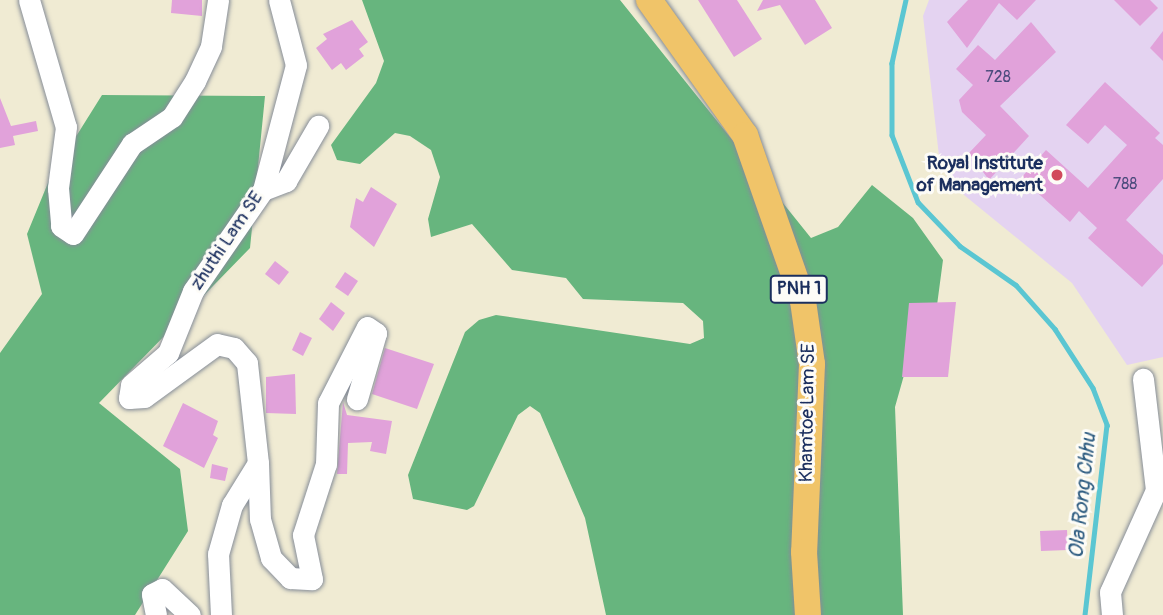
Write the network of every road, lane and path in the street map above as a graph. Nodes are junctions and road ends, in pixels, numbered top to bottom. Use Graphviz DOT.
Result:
graph roads {
  1 [pos="29,0"];
  2 [pos="218,0"];
  3 [pos="279,0"];
  4 [pos="649,0"];
  5 [pos="318,126"];
  6 [pos="263,190"];
  7 [pos="1143,379"];
  8 [pos="357,399"];
  9 [pos="258,463"];
  10 [pos="156,615"];
  11 [pos="190,615"];
  12 [pos="222,615"];
  13 [pos="808,615"];
  14 [pos="1112,615"];
  1 -- 2 [label="street"];
  3 -- 6 [label="street, zhuthi Lam SE"];
  4 -- 13 [label="main road, Khamtoe Lam SE / PNH 1"];
  5 -- 6 [label="street"];
  6 -- 9 [label="street, zhuthi Lam SE"];
  7 -- 14 [label="street"];
  8 -- 9 [label="street"];
  9 -- 12 [label="street"];
  10 -- 11 [label="street"];
}
